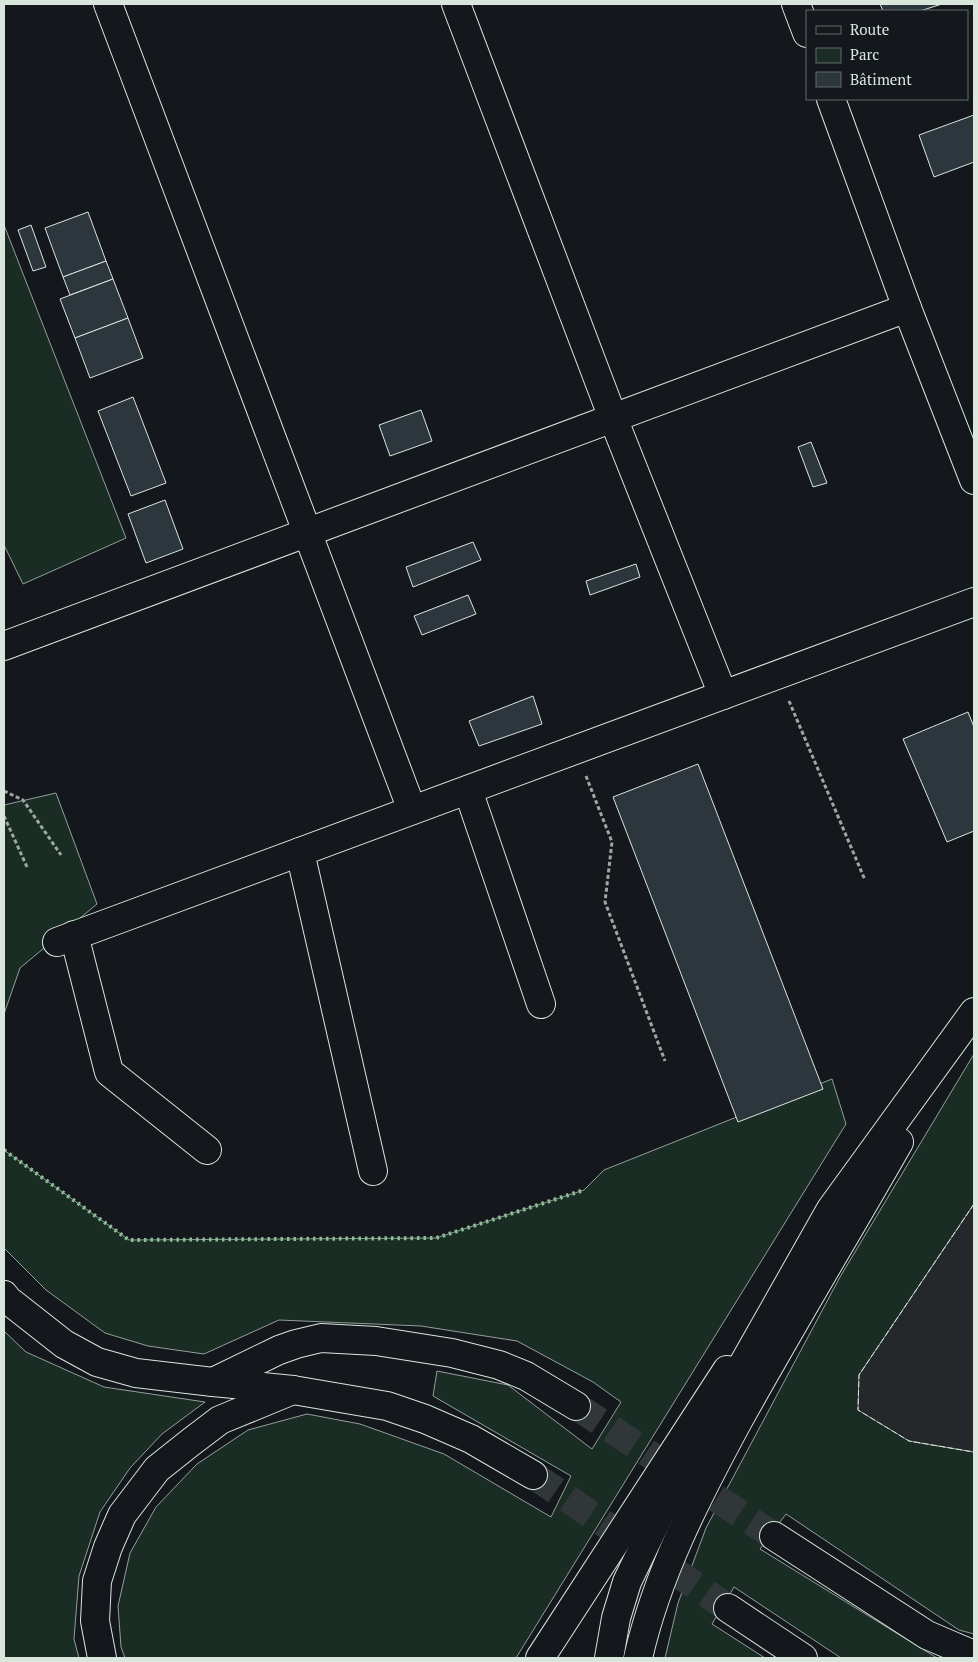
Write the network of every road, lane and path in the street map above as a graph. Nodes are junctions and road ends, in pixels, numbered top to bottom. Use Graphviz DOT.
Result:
graph roads {
  1 [pos="108,4"];
  2 [pos="456,4"];
  3 [pos="796,4"];
  4 [pos="806,30"];
  5 [pos="831,100"];
  6 [pos="907,308"];
  7 [pos="613,418"];
  8 [pos="974,480"];
  9 [pos="306,533"];
  10 [pos="974,602"];
  11 [pos="4,646"];
  12 [pos="778,675"];
  13 [pos="723,695"];
  14 [pos="575,750"];
  15 [pos="468,790"];
  16 [pos="4,791"];
  17 [pos="412,810"];
  18 [pos="4,816"];
  19 [pos="300,852"];
  20 [pos="61,855"];
  21 [pos="27,867"];
  22 [pos="865,880"];
  23 [pos="540,1004"];
  24 [pos="968,1021"];
  25 [pos="665,1061"];
  26 [pos="207,1150"];
  27 [pos="373,1171"];
  28 [pos="832,1209"];
  29 [pos="4,1295"];
  30 [pos="213,1382"];
  31 [pos="293,1390"];
  32 [pos="576,1406"];
  33 [pos="533,1475"];
  34 [pos="774,1536"];
  35 [pos="728,1608"];
  36 [pos="974,1655"];
  37 [pos="102,1658"];
  38 [pos="540,1658"];
  39 [pos="610,1658"];
  40 [pos="638,1658"];
  41 [pos="803,1658"];
  1 -- 9 [label="street"];
  2 -- 7 [label="street"];
  3 -- 4 [label="street"];
  5 -- 6 [label="street"];
  6 -- 7 [label="street"];
  6 -- 8 [label="street"];
  7 -- 9 [label="street"];
  7 -- 13 [label="street"];
  9 -- 11 [label="street"];
  9 -- 17 [label="street"];
  10 -- 12 [label="street"];
  12 -- 13 [label="street"];
  12 -- 22 [label="path"];
  13 -- 14 [label="street"];
  14 -- 15 [label="street"];
  14 -- 25 [label="path"];
  15 -- 17 [label="street"];
  15 -- 23 [label="street"];
  16 -- 20 [label="path"];
  17 -- 19 [label="street"];
  18 -- 21 [label="path"];
  19 -- 26 [label="street"];
  19 -- 27 [label="street"];
  24 -- 28 [label="street"];
  24 -- 40 [label="street"];
  28 -- 38 [label="street"];
  28 -- 39 [label="street"];
  29 -- 30 [label="street"];
  30 -- 31 [label="street"];
  30 -- 32 [label="street"];
  31 -- 33 [label="street"];
  31 -- 37 [label="street"];
  34 -- 36 [label="street"];
  35 -- 41 [label="street"];
}
